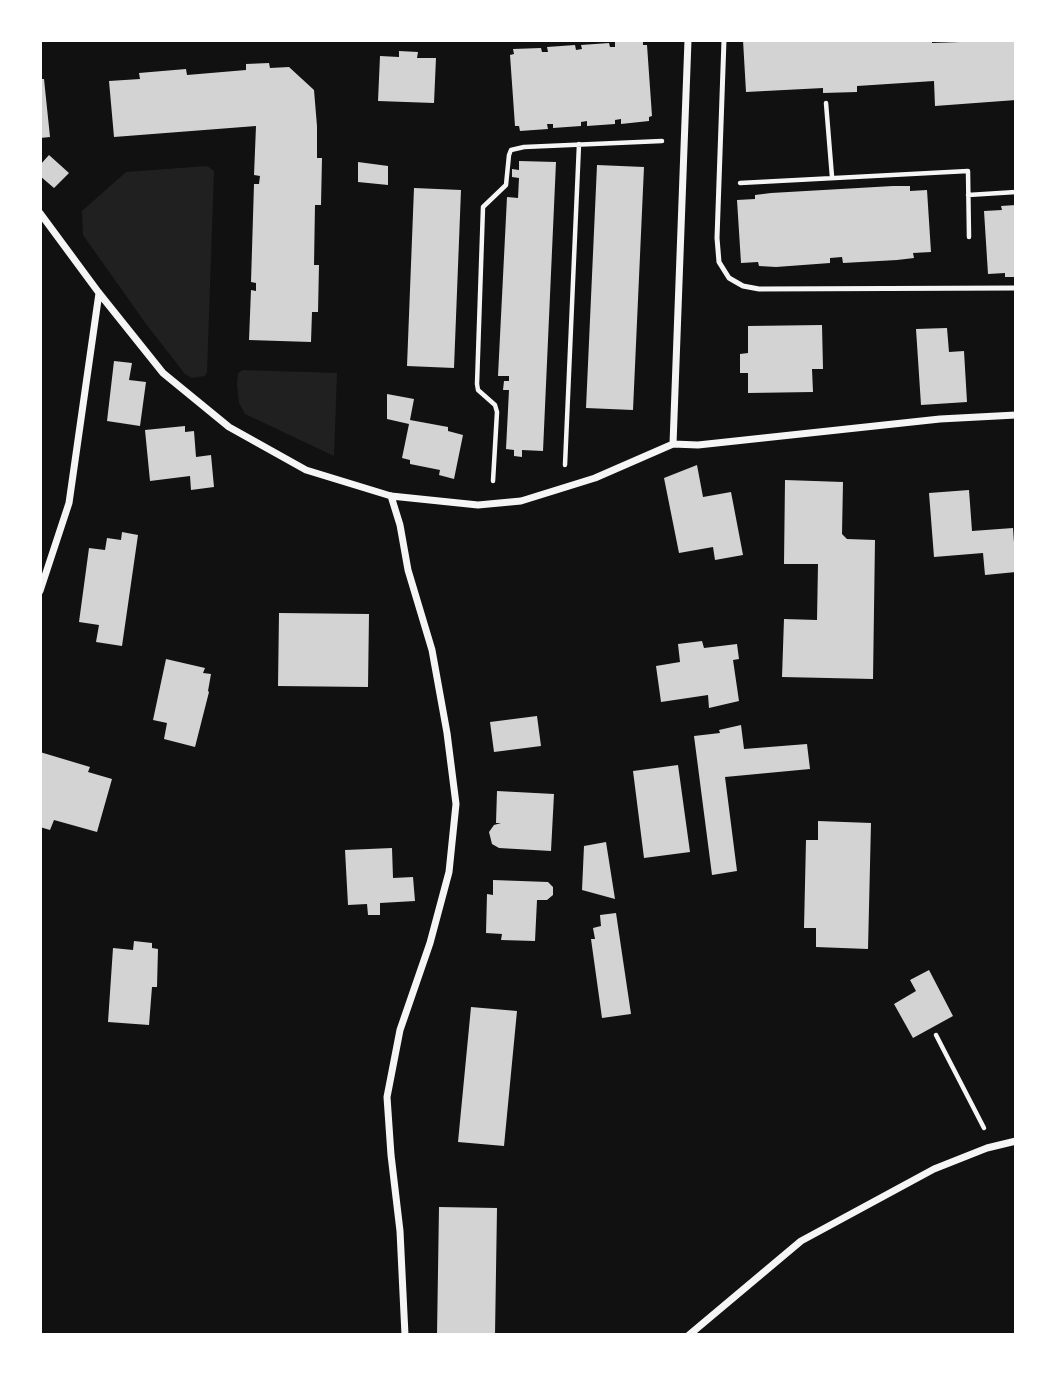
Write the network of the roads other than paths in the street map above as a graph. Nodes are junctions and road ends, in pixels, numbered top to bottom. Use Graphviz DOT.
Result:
graph roads {
  1 [pos="688,40"];
  2 [pos="724,40"];
  3 [pos="40,213"];
  4 [pos="1016,288"];
  5 [pos="99,293"];
  6 [pos="1016,415"];
  7 [pos="673,444"];
  8 [pos="391,496"];
  9 [pos="40,591"];
  10 [pos="1016,1141"];
  11 [pos="405,1335"];
  12 [pos="689,1335"];
  1 -- 7 [label="street"];
  2 -- 4 [label="lane"];
  3 -- 5 [label="street"];
  5 -- 8 [label="street"];
  5 -- 9 [label="street"];
  6 -- 7 [label="street"];
  7 -- 8 [label="street"];
  8 -- 11 [label="street"];
  10 -- 12 [label="street"];
}
